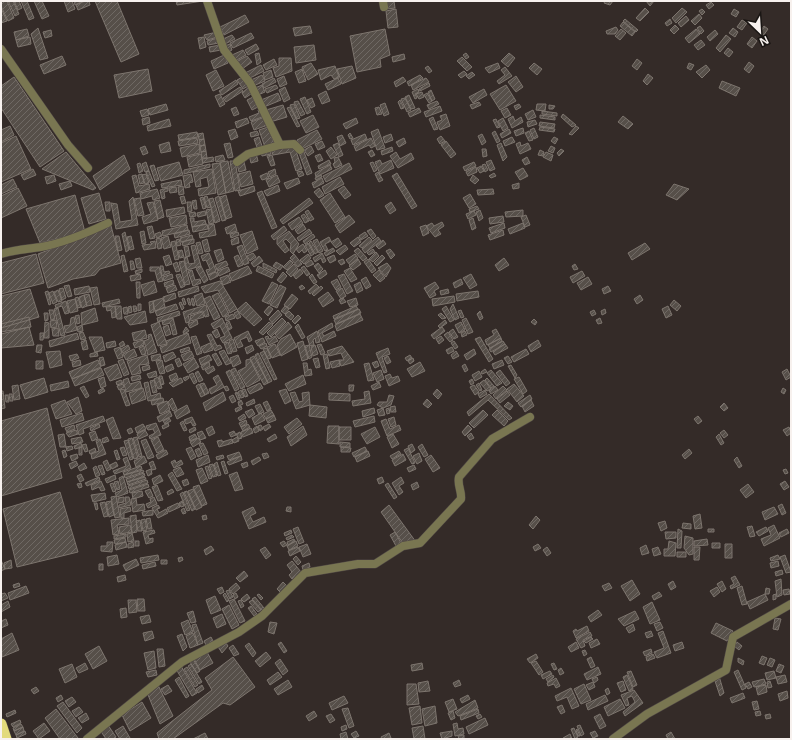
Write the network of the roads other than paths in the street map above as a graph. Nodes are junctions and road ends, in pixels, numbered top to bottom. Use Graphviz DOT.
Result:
graph roads {
  1 [pos="207,1"];
  2 [pos="1,49"];
  3 [pos="280,145"];
  4 [pos="300,150"];
  5 [pos="237,162"];
  6 [pos="88,168"];
  7 [pos="108,223"];
  8 [pos="1,254"];
  9 [pos="530,417"];
  10 [pos="791,604"];
  11 [pos="1,724"];
  12 [pos="6,739"];
  13 [pos="87,739"];
  14 [pos="613,739"];
  1 -- 3 [label="street"];
  2 -- 6 [label="street"];
  3 -- 4 [label="street"];
  3 -- 5 [label="street"];
  7 -- 8 [label="street"];
  9 -- 13 [label="street"];
  10 -- 14 [label="street"];
  11 -- 12 [label="highway"];
}
